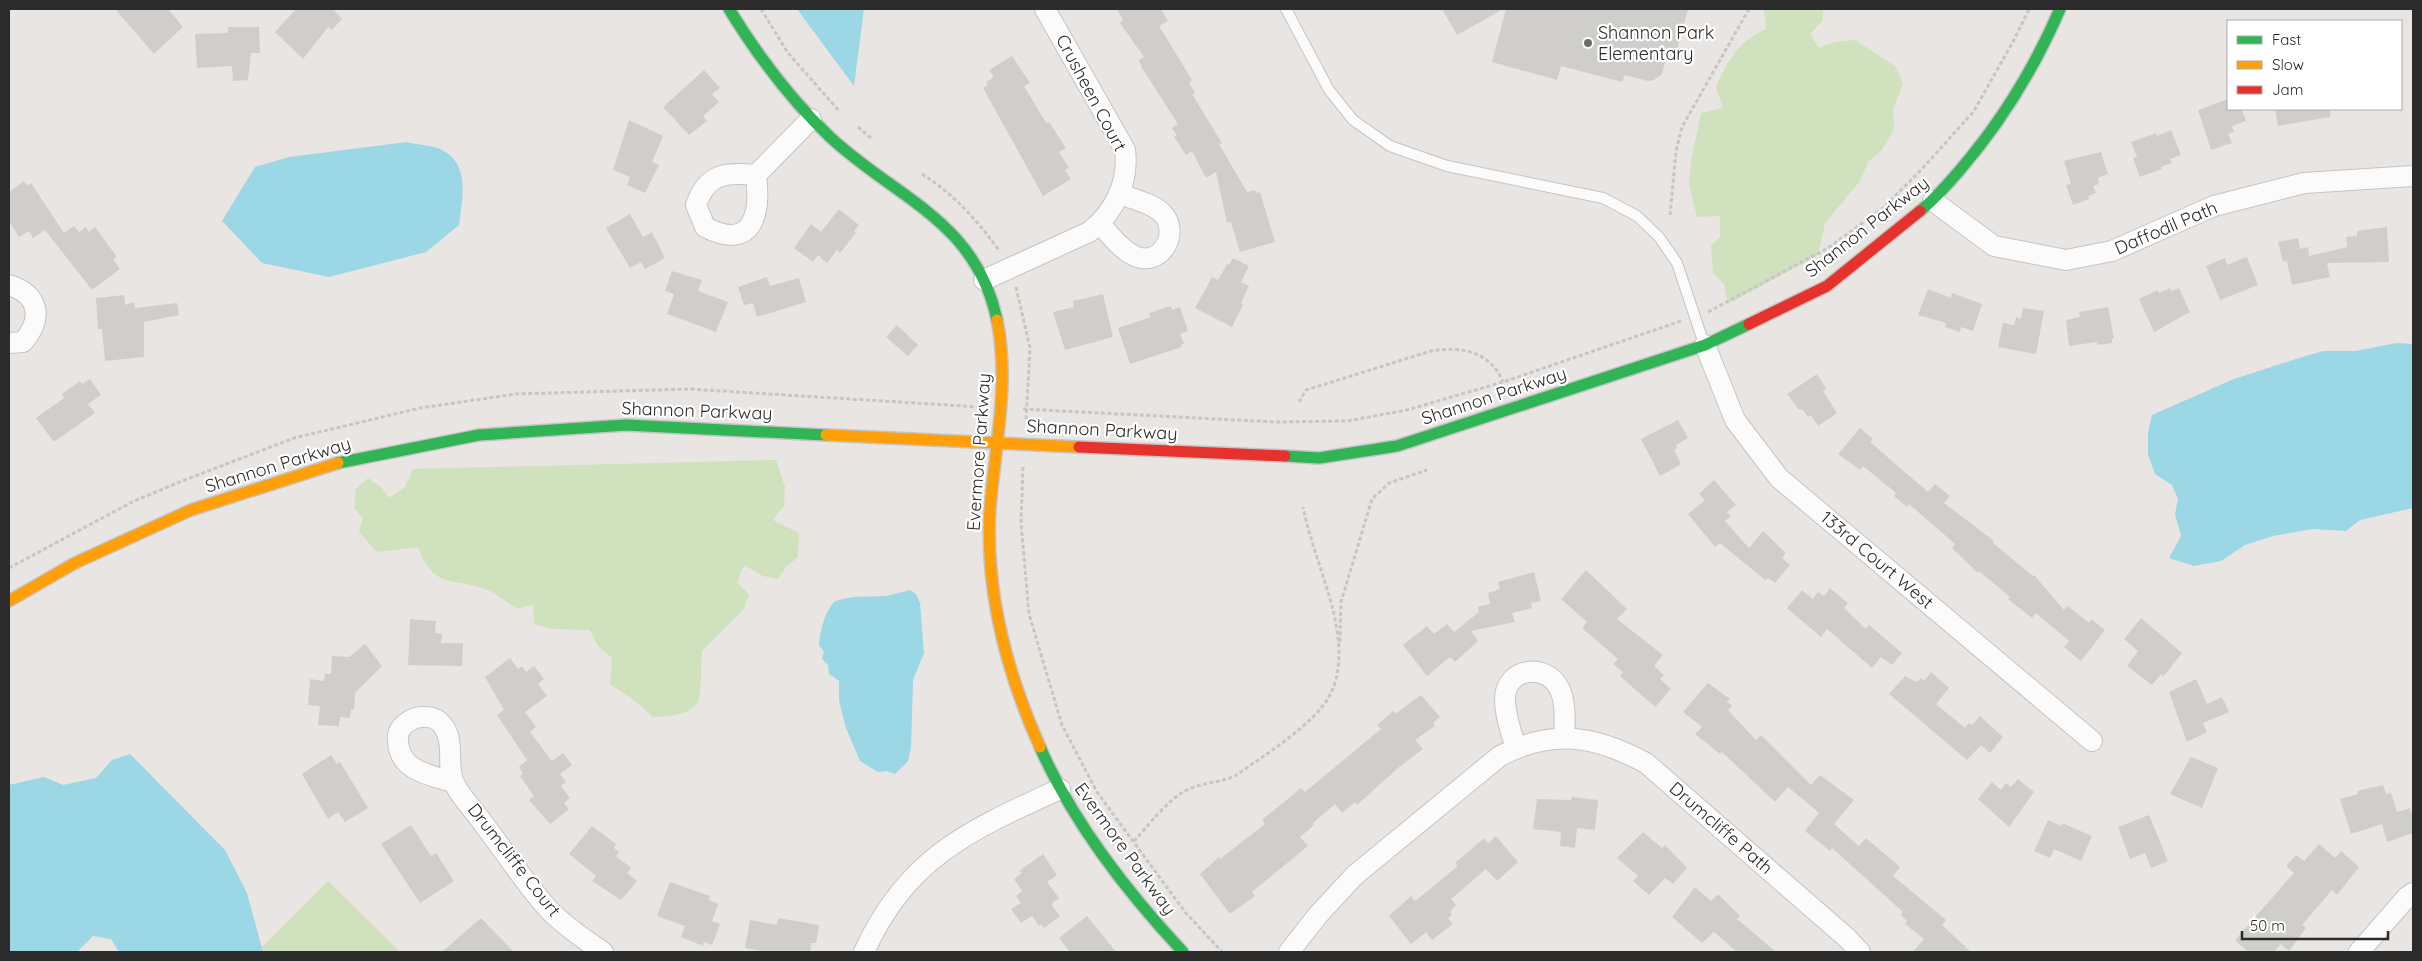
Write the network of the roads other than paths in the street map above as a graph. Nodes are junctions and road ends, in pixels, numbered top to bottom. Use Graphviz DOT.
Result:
graph roads {
  1 [pos="729,9"];
  2 [pos="1045,9"];
  3 [pos="1286,9"];
  4 [pos="2060,9"];
  5 [pos="811,119"];
  6 [pos="756,175"];
  7 [pos="2413,176"];
  8 [pos="1119,193"];
  9 [pos="1933,201"];
  10 [pos="1100,224"];
  11 [pos="984,280"];
  12 [pos="9,285"];
  13 [pos="9,343"];
  14 [pos="1705,345"];
  15 [pos="996,442"];
  16 [pos="9,602"];
  17 [pos="1564,737"];
  18 [pos="2092,741"];
  19 [pos="1516,748"];
  20 [pos="453,782"];
  21 [pos="1060,789"];
  22 [pos="2413,893"];
  23 [pos="603,952"];
  24 [pos="864,952"];
  25 [pos="1183,952"];
  26 [pos="1289,952"];
  27 [pos="1860,952"];
  28 [pos="2359,952"];
  1 -- 5 [label="street, Evermore Parkway"];
  2 -- 8 [label="street, Crusheen Court"];
  3 -- 14 [label="lane"];
  4 -- 9 [label="street, Shannon Parkway"];
  5 -- 6 [label="street"];
  5 -- 11 [label="street, Evermore Parkway"];
  7 -- 9 [label="street, Daffodil Path"];
  8 -- 10 [label="street, Crusheen Court"];
  8 -- 10 [label="street"];
  9 -- 14 [label="street, Shannon Parkway"];
  10 -- 11 [label="street, Crusheen Court"];
  11 -- 15 [label="street, Evermore Parkway"];
  12 -- 13 [label="street"];
  14 -- 15 [label="street, Shannon Parkway"];
  14 -- 18 [label="street, 133rd Court West"];
  15 -- 16 [label="street, Shannon Parkway"];
  15 -- 21 [label="street, Evermore Parkway"];
  17 -- 19 [label="street, Drumcliffe Path"];
  17 -- 19 [label="street"];
  17 -- 27 [label="street, Drumcliffe Path"];
  19 -- 26 [label="street, Drumcliffe Path"];
  20 -- 23 [label="street, Drumcliffe Court"];
  21 -- 24 [label="street"];
  21 -- 25 [label="street, Evermore Parkway"];
  22 -- 28 [label="street"];
}
